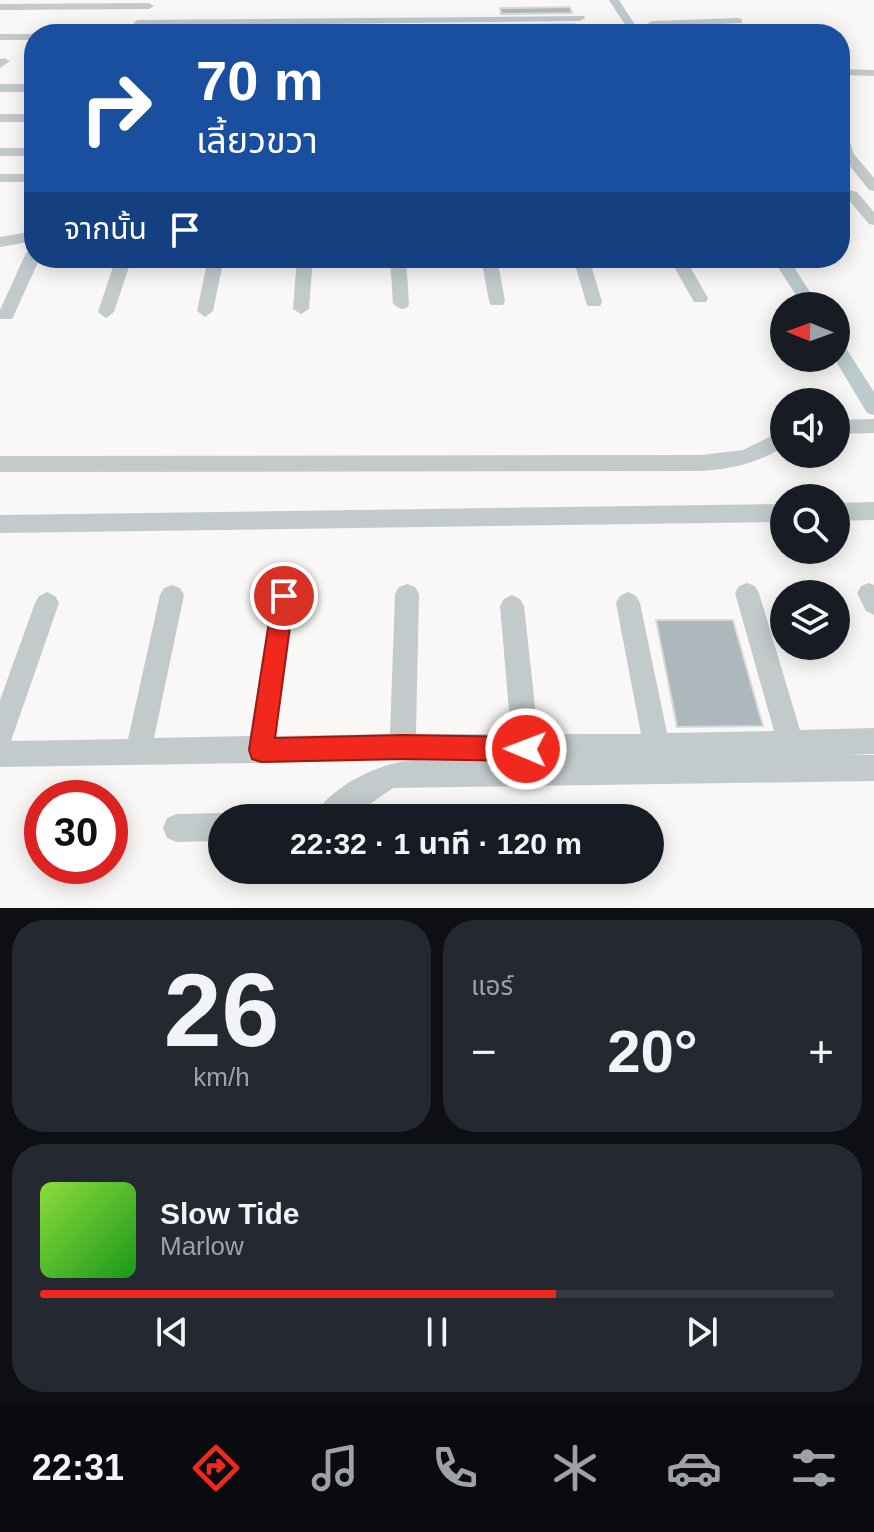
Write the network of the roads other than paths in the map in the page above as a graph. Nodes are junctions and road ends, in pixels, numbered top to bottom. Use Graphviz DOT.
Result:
graph roads {
  1 [pos="87,3"];
  2 [pos="151,3"];
  3 [pos="28,4"];
  4 [pos="0,7"];
  5 [pos="580,18"];
  6 [pos="138,23"];
  7 [pos="652,24"];
  8 [pos="740,24"];
  9 [pos="0,37"];
  10 [pos="24,37"];
  11 [pos="850,72"];
  12 [pos="874,73"];
  13 [pos="0,88"];
  14 [pos="24,88"];
  15 [pos="0,118"];
  16 [pos="24,118"];
  17 [pos="0,152"];
  18 [pos="24,152"];
  19 [pos="850,161"];
  20 [pos="0,178"];
  21 [pos="24,178"];
  22 [pos="874,187"];
  23 [pos="850,194"];
  24 [pos="874,221"];
  25 [pos="24,238"];
  26 [pos="0,242"];
  27 [pos="27,268"];
  28 [pos="121,268"];
  29 [pos="214,268"];
  30 [pos="304,268"];
  31 [pos="399,268"];
  32 [pos="491,268"];
  33 [pos="584,268"];
  34 [pos="683,268"];
  35 [pos="700,298"];
  36 [pos="497,301"];
  37 [pos="594,302"];
  38 [pos="401,304"];
  39 [pos="301,309"];
  40 [pos="205,311"];
  41 [pos="106,312"];
  42 [pos="6,315"];
  43 [pos="874,426"];
  44 [pos="850,427"];
  45 [pos="770,447"];
  46 [pos="0,464"];
  47 [pos="874,511"];
  48 [pos="850,512"];
  49 [pos="770,513"];
  50 [pos="0,524"];
  51 [pos="747,593"];
  52 [pos="407,594"];
  53 [pos="172,595"];
  54 [pos="284,596"];
  55 [pos="47,603"];
  56 [pos="628,603"];
  57 [pos="512,606"];
  58 [pos="0,736"];
  59 [pos="874,741"];
  60 [pos="791,743"];
  61 [pos="403,747"];
  62 [pos="657,747"];
  63 [pos="526,749"];
  64 [pos="261,750"];
  65 [pos="138,752"];
  66 [pos="0,754"];
  67 [pos="874,768"];
  68 [pos="346,804"];
  69 [pos="208,827"];
  70 [pos="177,828"];
  1 -- 2 [label="street"];
  1 -- 3 [label="street"];
  2 -- 6 [label="street"];
  3 -- 4 [label="street"];
  5 -- 6 [label="street"];
  7 -- 8 [label="street"];
  9 -- 10 [label="street"];
  11 -- 12 [label="street"];
  13 -- 14 [label="street"];
  15 -- 16 [label="street"];
  17 -- 18 [label="street"];
  19 -- 22 [label="street"];
  20 -- 21 [label="street"];
  23 -- 24 [label="street"];
  25 -- 26 [label="street"];
  27 -- 42 [label="street"];
  28 -- 41 [label="street"];
  29 -- 40 [label="street"];
  30 -- 39 [label="street"];
  31 -- 38 [label="street"];
  32 -- 36 [label="street"];
  33 -- 37 [label="street"];
  34 -- 35 [label="street"];
  43 -- 44 [label="street"];
  45 -- 46 [label="street"];
  47 -- 48 [label="street"];
  49 -- 50 [label="street"];
  51 -- 60 [label="street"];
  52 -- 61 [label="street"];
  53 -- 65 [label="street"];
  54 -- 64 [label="street"];
  55 -- 58 [label="street"];
  56 -- 62 [label="street"];
  57 -- 63 [label="street"];
  59 -- 60 [label="street"];
  60 -- 62 [label="street"];
  61 -- 63 [label="street"];
  61 -- 64 [label="street"];
  62 -- 63 [label="street"];
  64 -- 65 [label="street"];
  65 -- 66 [label="street"];
  67 -- 68 [label="street"];
  69 -- 70 [label="street"];
}
